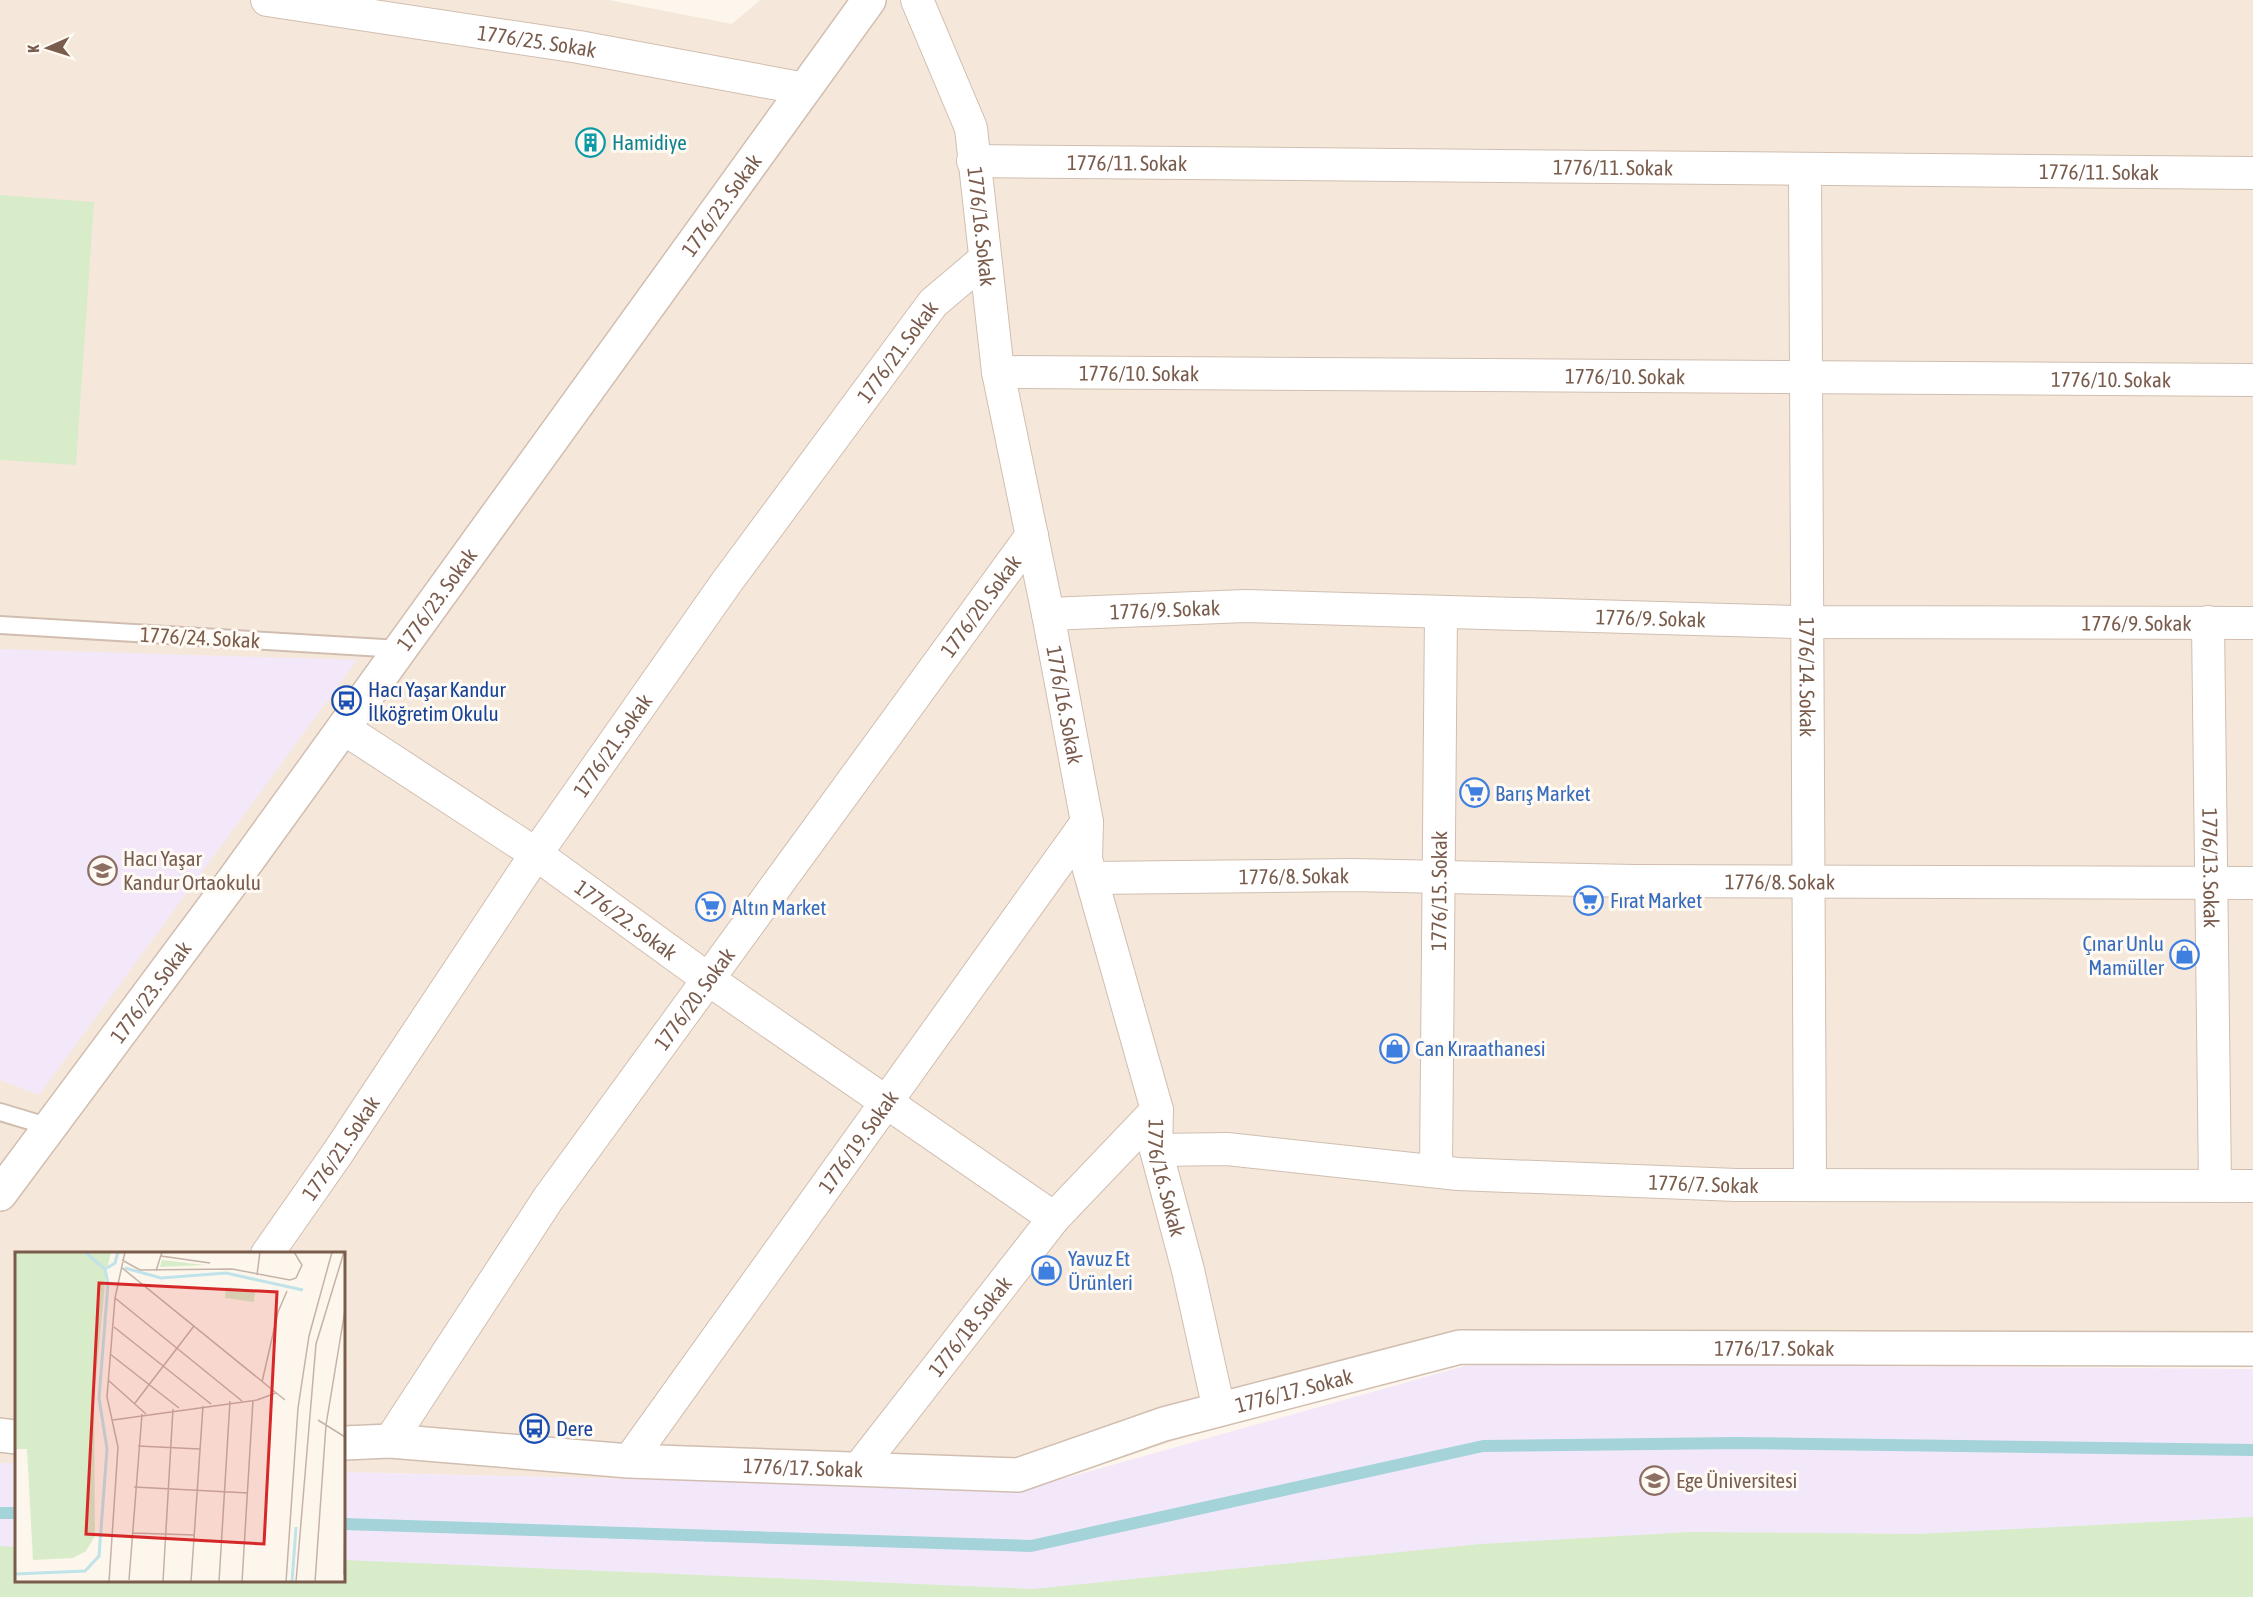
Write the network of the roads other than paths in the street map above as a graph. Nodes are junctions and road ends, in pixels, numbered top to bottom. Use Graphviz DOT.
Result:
graph roads {
  1 [pos="267,0"];
  2 [pos="869,0"];
  3 [pos="916,0"];
  4 [pos="805,89"];
  5 [pos="973,161"];
  6 [pos="1805,170"];
  7 [pos="2253,173"];
  8 [pos="985,259"];
  9 [pos="998,372"];
  10 [pos="1806,376"];
  11 [pos="2253,380"];
  12 [pos="1032,535"];
  13 [pos="1441,612"];
  14 [pos="1048,614"];
  15 [pos="1807,622"];
  16 [pos="2208,622"];
  17 [pos="2253,623"];
  18 [pos="0,625"];
  19 [pos="400,649"];
  20 [pos="343,729"];
  21 [pos="1087,822"];
  22 [pos="536,854"];
  23 [pos="1438,877"];
  24 [pos="1092,878"];
  25 [pos="1809,881"];
  26 [pos="2211,882"];
  27 [pos="2253,883"];
  28 [pos="708,979"];
  29 [pos="885,1103"];
  30 [pos="1157,1110"];
  31 [pos="0,1112"];
  32 [pos="50,1127"];
  33 [pos="1156,1149"];
  34 [pos="1436,1170"];
  35 [pos="1810,1185"];
  36 [pos="2216,1186"];
  37 [pos="2253,1186"];
  38 [pos="0,1194"];
  39 [pos="1054,1218"];
  40 [pos="268,1252"];
  41 [pos="2253,1348"];
  42 [pos="1219,1410"];
  43 [pos="0,1435"];
  44 [pos="15,1437"];
  45 [pos="390,1441"];
  46 [pos="345,1443"];
  47 [pos="629,1461"];
  48 [pos="859,1468"];
  1 -- 4 [label="street, 1776/25. Sokak"];
  2 -- 4 [label="street, 1776/23. Sokak"];
  3 -- 5 [label="street, 1776/16. Sokak"];
  4 -- 19 [label="street, 1776/23. Sokak"];
  5 -- 6 [label="street, 1776/11. Sokak"];
  5 -- 8 [label="street, 1776/16. Sokak"];
  6 -- 7 [label="street, 1776/11. Sokak"];
  6 -- 10 [label="street, 1776/14. Sokak"];
  8 -- 9 [label="street, 1776/16. Sokak"];
  8 -- 22 [label="street, 1776/21. Sokak"];
  9 -- 10 [label="street, 1776/10. Sokak"];
  9 -- 12 [label="street, 1776/16. Sokak"];
  10 -- 11 [label="street, 1776/10. Sokak"];
  10 -- 15 [label="street, 1776/14. Sokak"];
  12 -- 14 [label="street, 1776/16. Sokak"];
  12 -- 28 [label="street, 1776/20. Sokak"];
  13 -- 14 [label="street, 1776/9. Sokak"];
  13 -- 15 [label="street, 1776/9. Sokak"];
  13 -- 23 [label="street, 1776/15. Sokak"];
  14 -- 21 [label="street, 1776/16. Sokak"];
  15 -- 16 [label="street, 1776/9. Sokak"];
  15 -- 25 [label="street, 1776/14. Sokak"];
  16 -- 17 [label="street, 1776/9. Sokak"];
  16 -- 26 [label="street, 1776/13. Sokak"];
  18 -- 19 [label="lane, 1776/24. Sokak"];
  19 -- 20 [label="street, 1776/23. Sokak"];
  20 -- 22 [label="street, 1776/22. Sokak"];
  20 -- 32 [label="street, 1776/23. Sokak"];
  21 -- 24 [label="street, 1776/16. Sokak"];
  21 -- 29 [label="street, 1776/19. Sokak"];
  22 -- 28 [label="street, 1776/22. Sokak"];
  22 -- 40 [label="street, 1776/21. Sokak"];
  23 -- 24 [label="street, 1776/8. Sokak"];
  23 -- 25 [label="street, 1776/8. Sokak"];
  23 -- 34 [label="street, 1776/15. Sokak"];
  24 -- 30 [label="street, 1776/16. Sokak"];
  25 -- 26 [label="street, 1776/8. Sokak"];
  25 -- 35 [label="street, 1776/14. Sokak"];
  26 -- 27 [label="street, 1776/8. Sokak"];
  26 -- 36 [label="street, 1776/13. Sokak"];
  28 -- 29 [label="street, 1776/22. Sokak"];
  28 -- 45 [label="street, 1776/20. Sokak"];
  29 -- 39 [label="street, 1776/22. Sokak"];
  29 -- 47 [label="street, 1776/19. Sokak"];
  30 -- 33 [label="street, 1776/16. Sokak"];
  30 -- 39 [label="street, 1776/18. Sokak"];
  31 -- 32 [label="lane"];
  32 -- 38 [label="street, 1776/23. Sokak"];
  33 -- 34 [label="street, 1776/7. Sokak"];
  33 -- 42 [label="street, 1776/16. Sokak"];
  34 -- 35 [label="street, 1776/7. Sokak"];
  35 -- 36 [label="street, 1776/7. Sokak"];
  36 -- 37 [label="street, 1776/7. Sokak"];
  39 -- 48 [label="street, 1776/18. Sokak"];
  41 -- 42 [label="street, 1776/17. Sokak"];
  42 -- 48 [label="street, 1776/17. Sokak"];
  43 -- 44 [label="street"];
  45 -- 46 [label="street, 1776/17. Sokak"];
  45 -- 47 [label="street, 1776/17. Sokak"];
  47 -- 48 [label="street, 1776/17. Sokak"];
}
